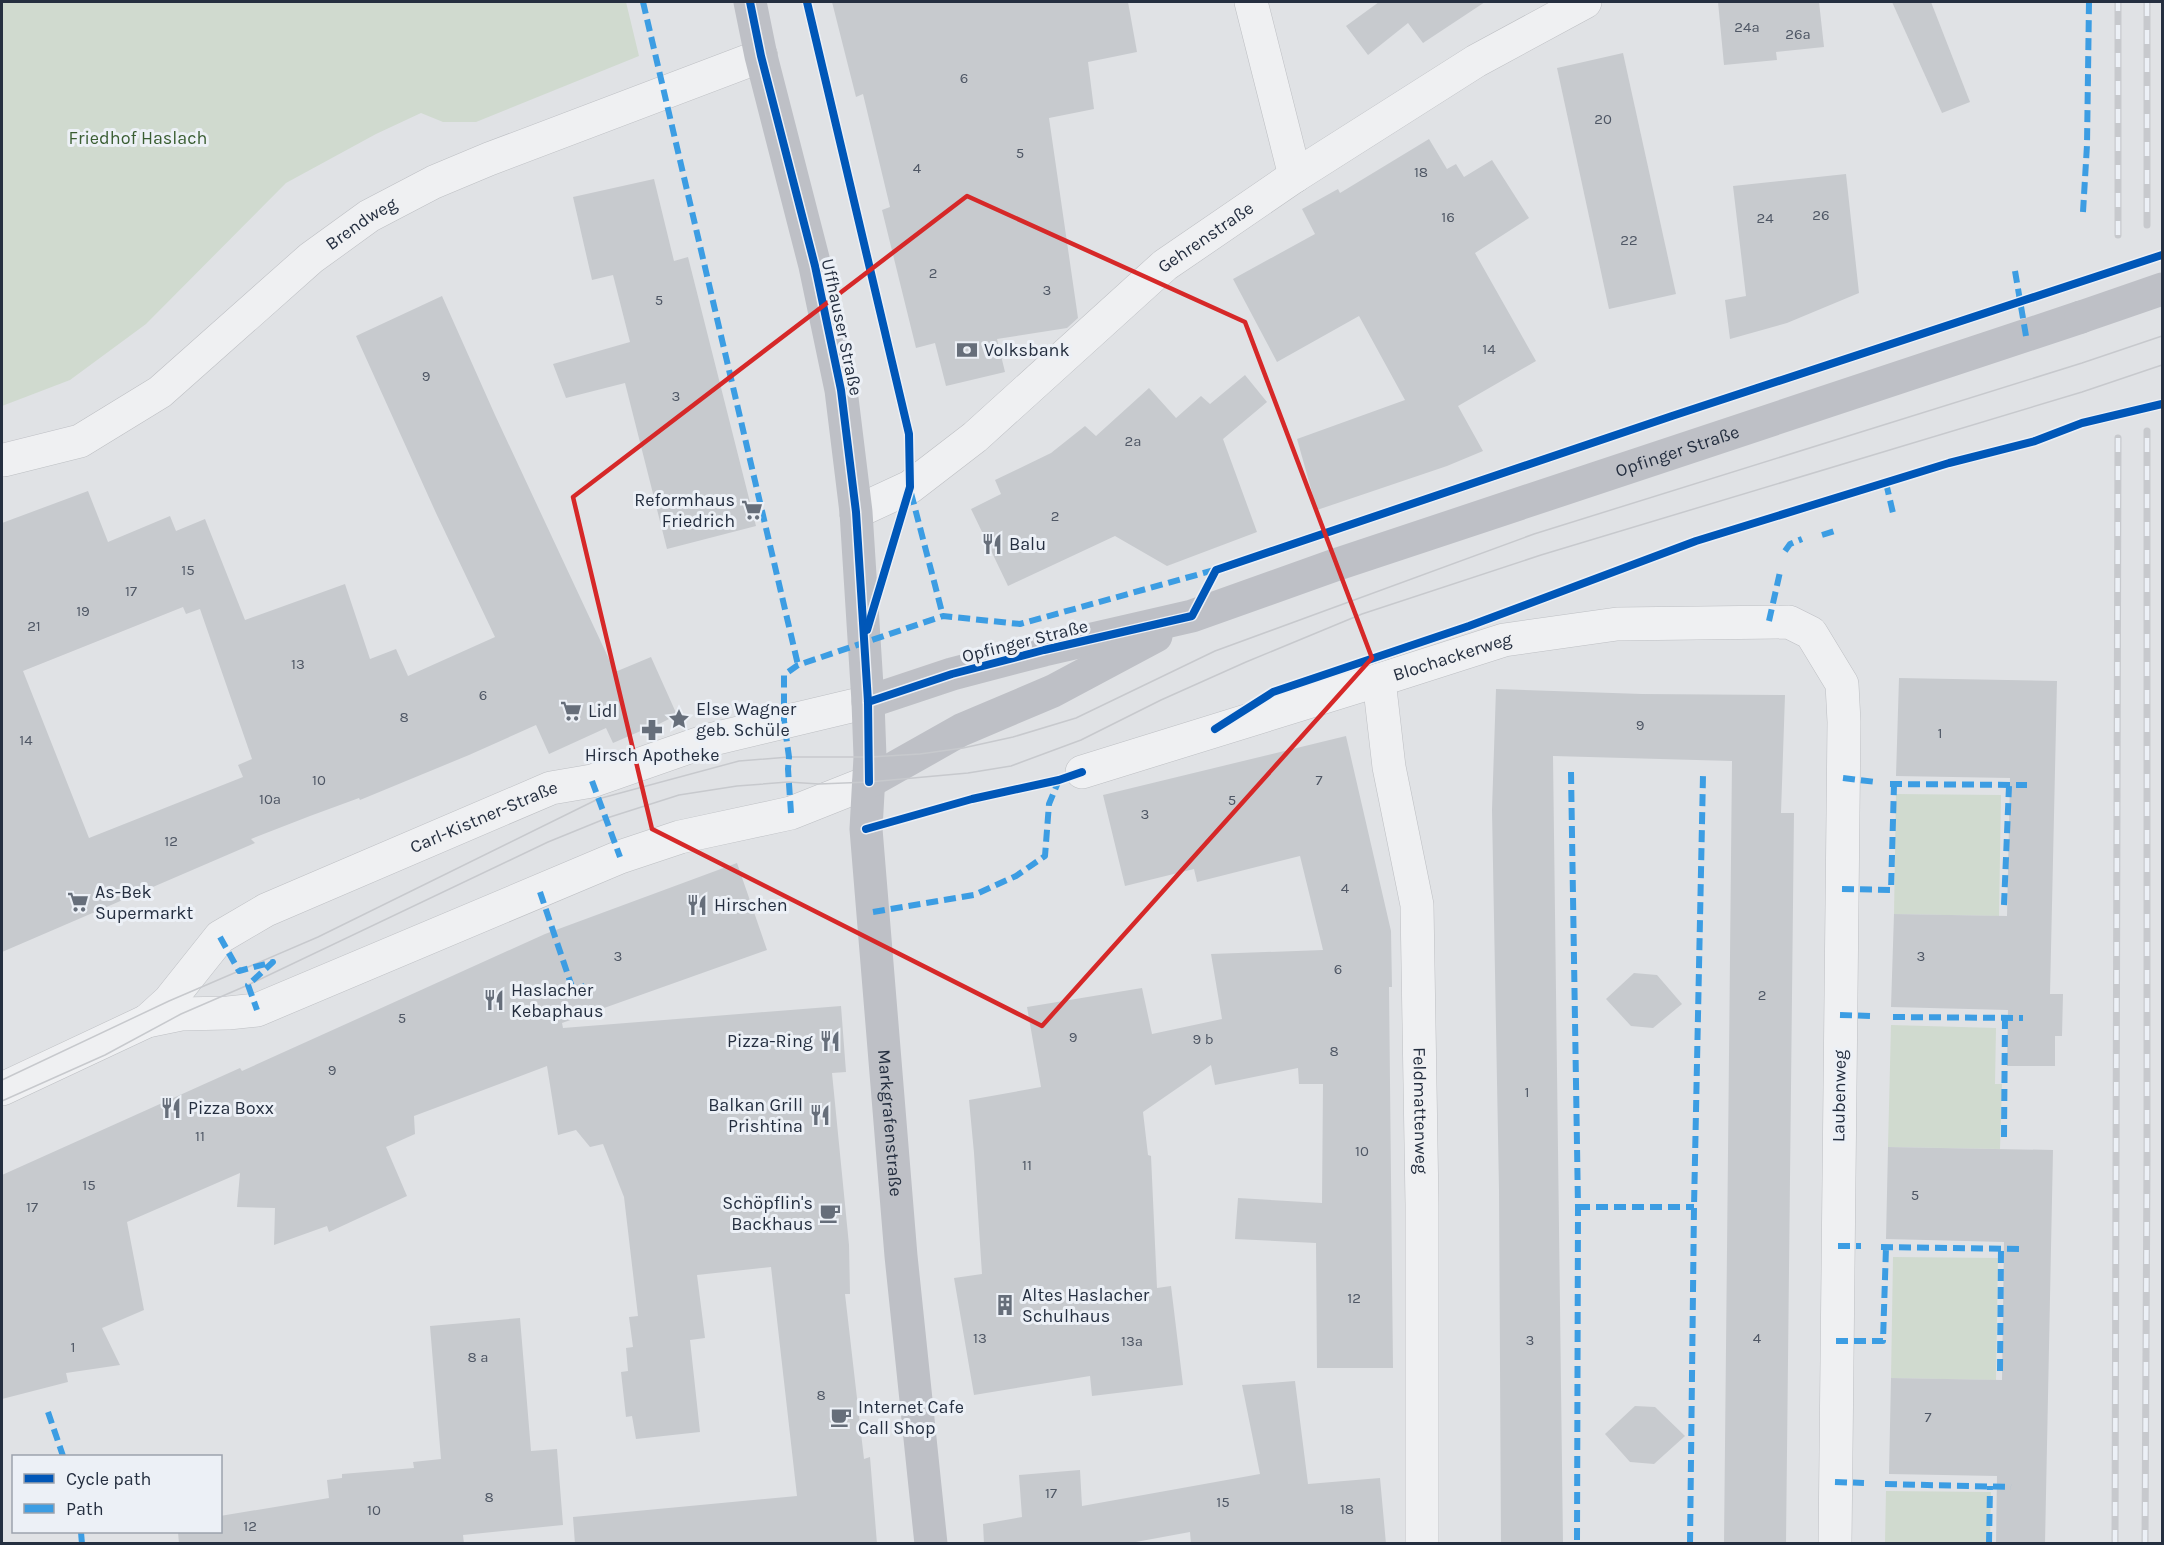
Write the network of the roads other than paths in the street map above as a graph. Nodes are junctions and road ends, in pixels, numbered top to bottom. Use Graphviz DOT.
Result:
graph roads {
  1 [pos="750,2"];
  2 [pos="1251,2"];
  3 [pos="1585,2"];
  4 [pos="761,56"];
  5 [pos="1295,176"];
  6 [pos="2163,290"];
  7 [pos="4,460"];
  8 [pos="856,512"];
  9 [pos="1192,616"];
  10 [pos="1824,653"];
  11 [pos="1379,680"];
  12 [pos="868,702"];
  13 [pos="1082,772"];
  14 [pos="869,782"];
  15 [pos="147,1021"];
  16 [pos="2,1089"];
  17 [pos="931,1544"];
  18 [pos="1422,1544"];
  19 [pos="1834,1544"];
  1 -- 4 [label="street, Uffhauser Straße"];
  2 -- 5 [label="street"];
  3 -- 5 [label="street, Gehrenstraße"];
  4 -- 7 [label="street, Brendweg"];
  4 -- 8 [label="street, Uffhauser Straße"];
  5 -- 8 [label="street, Gehrenstraße"];
  6 -- 9 [label="street, Opfinger Straße, bridge"];
  8 -- 12 [label="street, Uffhauser Straße"];
  9 -- 12 [label="street, Opfinger Straße"];
  9 -- 14 [label="street, Opfinger Straße"];
  10 -- 11 [label="street, Blochackerweg"];
  10 -- 19 [label="street, Laubenweg"];
  11 -- 13 [label="street, Blochackerweg"];
  11 -- 18 [label="street, Feldmattenweg"];
  12 -- 14 [label="street, Markgrafenstraße"];
  12 -- 15 [label="street, Carl-Kistner-Straße"];
  14 -- 15 [label="street, Carl-Kistner-Straße"];
  14 -- 17 [label="street, Markgrafenstraße"];
  15 -- 16 [label="street, Carl-Kistner-Straße"];
}
